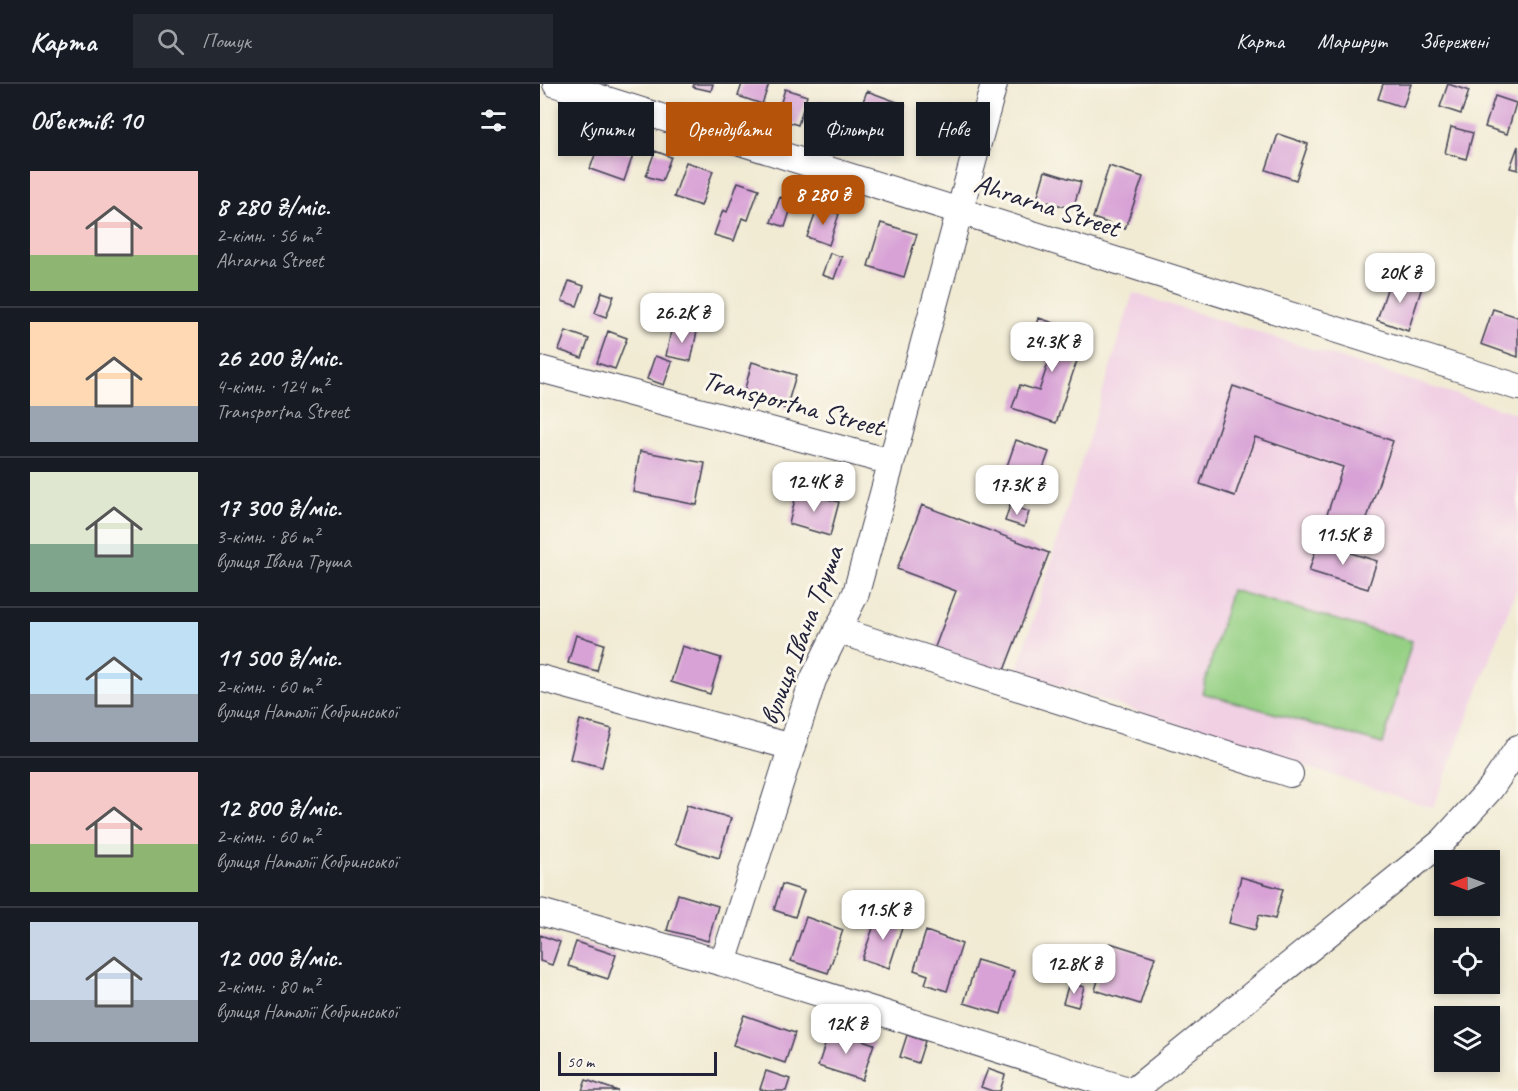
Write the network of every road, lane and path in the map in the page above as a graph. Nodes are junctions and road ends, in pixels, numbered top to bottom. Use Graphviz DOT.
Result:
graph roads {
  1 [pos="556,84"];
  2 [pos="994,84"];
  3 [pos="959,210"];
  4 [pos="540,369"];
  5 [pos="1518,387"];
  6 [pos="891,462"];
  7 [pos="837,630"];
  8 [pos="540,678"];
  9 [pos="792,747"];
  10 [pos="1518,748"];
  11 [pos="1290,774"];
  12 [pos="540,912"];
  13 [pos="723,963"];
  14 [pos="1132,1091"];
  1 -- 3 [label="street, Ahrarna Street"];
  2 -- 3 [label="street, вулиця Івана Труша"];
  3 -- 5 [label="street, Ahrarna Street"];
  3 -- 6 [label="street, вулиця Івана Труша"];
  4 -- 6 [label="street, Transportna Street"];
  6 -- 7 [label="street, вулиця Івана Труша"];
  7 -- 9 [label="street, вулиця Івана Труша"];
  7 -- 11 [label="street"];
  8 -- 9 [label="street"];
  9 -- 13 [label="street, вулиця Івана Труша"];
  10 -- 14 [label="street"];
  12 -- 13 [label="street"];
  13 -- 14 [label="street"];
}
